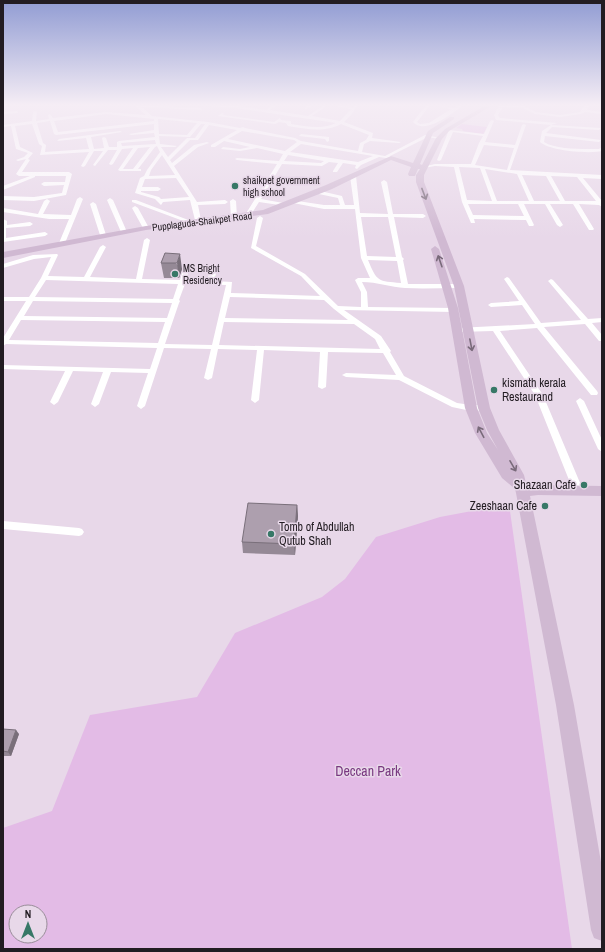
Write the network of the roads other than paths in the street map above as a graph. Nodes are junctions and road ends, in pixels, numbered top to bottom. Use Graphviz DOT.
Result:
graph roads {
  1 [pos="22,149"];
  2 [pos="43,149"];
  3 [pos="74,149"];
  4 [pos="83,149"];
  5 [pos="101,149"];
  6 [pos="107,149"];
  7 [pos="119,149"];
  8 [pos="134,149"];
  9 [pos="153,149"];
  10 [pos="159,149"];
  11 [pos="172,149"];
  12 [pos="175,149"];
  13 [pos="192,149"];
  14 [pos="235,149"];
  15 [pos="245,149"];
  16 [pos="269,149"];
  17 [pos="290,149"];
  18 [pos="345,149"];
  19 [pos="403,149"];
  20 [pos="421,149"];
  21 [pos="433,149"];
  22 [pos="443,149"];
  23 [pos="479,149"];
  24 [pos="515,149"];
  25 [pos="584,149"];
  26 [pos="601,149"];
  27 [pos="92,150"];
  28 [pos="240,150"];
  29 [pos="287,152"];
  30 [pos="360,152"];
  31 [pos="380,155"];
  32 [pos="165,156"];
  33 [pos="253,156"];
  34 [pos="389,157"];
  35 [pos="18,160"];
  36 [pos="28,160"];
  37 [pos="248,160"];
  38 [pos="439,160"];
  39 [pos="280,163"];
  40 [pos="325,163"];
  41 [pos="111,164"];
  42 [pos="340,164"];
  43 [pos="359,164"];
  44 [pos="473,164"];
  45 [pos="95,165"];
  46 [pos="456,165"];
  47 [pos="83,166"];
  48 [pos="172,166"];
  49 [pos="414,166"];
  50 [pos="424,167"];
  51 [pos="482,168"];
  52 [pos="509,169"];
  53 [pos="134,170"];
  54 [pos="149,170"];
  55 [pos="335,171"];
  56 [pos="519,173"];
  57 [pos="548,174"];
  58 [pos="37,175"];
  59 [pos="355,175"];
  60 [pos="178,176"];
  61 [pos="580,176"];
  62 [pos="602,177"];
  63 [pos="146,178"];
  64 [pos="384,182"];
  65 [pos="44,184"];
  66 [pos="67,184"];
  67 [pos="3,188"];
  68 [pos="139,189"];
  69 [pos="158,189"];
  70 [pos="316,192"];
  71 [pos="3,198"];
  72 [pos="192,198"];
  73 [pos="80,199"];
  74 [pos="14,200"];
  75 [pos="110,200"];
  76 [pos="232,200"];
  77 [pos="257,200"];
  78 [pos="47,201"];
  79 [pos="134,201"];
  80 [pos="225,202"];
  81 [pos="465,202"];
  82 [pos="495,202"];
  83 [pos="520,202"];
  84 [pos="532,202"];
  85 [pos="546,202"];
  86 [pos="563,202"];
  87 [pos="575,202"];
  88 [pos="289,203"];
  89 [pos="93,204"];
  90 [pos="195,204"];
  91 [pos="601,204"];
  92 [pos="344,207"];
  93 [pos="357,207"];
  94 [pos="135,208"];
  95 [pos="3,210"];
  96 [pos="40,215"];
  97 [pos="248,215"];
  98 [pos="358,215"];
  99 [pos="392,215"];
  100 [pos="423,216"];
  101 [pos="234,217"];
  102 [pos="73,218"];
  103 [pos="260,218"];
  104 [pos="527,218"];
  105 [pos="198,220"];
  106 [pos="188,221"];
  107 [pos="4,224"];
  108 [pos="30,224"];
  109 [pos="530,225"];
  110 [pos="560,225"];
  111 [pos="146,228"];
  112 [pos="591,229"];
  113 [pos="124,232"];
  114 [pos="45,234"];
  115 [pos="103,236"];
  116 [pos="3,240"];
  117 [pos="147,240"];
  118 [pos="62,243"];
  119 [pos="103,247"];
  120 [pos="3,255"];
  121 [pos="16,256"];
  122 [pos="364,258"];
  123 [pos="401,259"];
  124 [pos="3,266"];
  125 [pos="215,266"];
  126 [pos="187,267"];
  127 [pos="44,278"];
  128 [pos="86,279"];
  129 [pos="507,279"];
  130 [pos="139,280"];
  131 [pos="375,280"];
  132 [pos="183,281"];
  133 [pos="550,281"];
  134 [pos="210,282"];
  135 [pos="405,286"];
  136 [pos="448,286"];
  137 [pos="459,286"];
  138 [pos="227,295"];
  139 [pos="32,298"];
  140 [pos="325,298"];
  141 [pos="3,299"];
  142 [pos="177,301"];
  143 [pos="523,303"];
  144 [pos="491,305"];
  145 [pos="336,308"];
  146 [pos="365,309"];
  147 [pos="454,310"];
  148 [pos="19,318"];
  149 [pos="170,320"];
  150 [pos="222,320"];
  151 [pos="602,320"];
  152 [pos="586,321"];
  153 [pos="356,322"];
  154 [pos="539,325"];
  155 [pos="495,329"];
  156 [pos="463,330"];
  157 [pos="602,339"];
  158 [pos="3,343"];
  159 [pos="162,346"];
  160 [pos="215,347"];
  161 [pos="261,348"];
  162 [pos="324,350"];
  163 [pos="387,351"];
  164 [pos="3,367"];
  165 [pos="70,369"];
  166 [pos="108,370"];
  167 [pos="153,371"];
  168 [pos="346,375"];
  169 [pos="208,378"];
  170 [pos="401,378"];
  171 [pos="322,387"];
  172 [pos="594,393"];
  173 [pos="255,400"];
  174 [pos="580,401"];
  175 [pos="54,402"];
  176 [pos="95,404"];
  177 [pos="141,406"];
  178 [pos="471,408"];
  179 [pos="484,408"];
  180 [pos="602,449"];
  181 [pos="521,490"];
  182 [pos="578,490"];
  183 [pos="602,491"];
  184 [pos="3,525"];
  185 [pos="79,532"];
  186 [pos="602,930"];
  1 -- 35 [label="street"];
  2 -- 3 [label="street"];
  4 -- 27 [label="street"];
  5 -- 27 [label="street"];
  6 -- 45 [label="street"];
  7 -- 41 [label="street"];
  8 -- 53 [label="street"];
  9 -- 53 [label="street"];
  10 -- 32 [label="street"];
  11 -- 32 [label="street"];
  12 -- 32 [label="street"];
  13 -- 48 [label="street"];
  14 -- 28 [label="street"];
  15 -- 28 [label="street"];
  16 -- 29 [label="street"];
  17 -- 29 [label="street"];
  18 -- 30 [label="street"];
  19 -- 34 [label="street"];
  20 -- 49 [label="street"];
  21 -- 50 [label="street"];
  22 -- 38 [label="street"];
  23 -- 44 [label="street"];
  24 -- 52 [label="street"];
  25 -- 26 [label="street"];
  27 -- 47 [label="street"];
  28 -- 37 [label="street"];
  29 -- 39 [label="street"];
  29 -- 40 [label="street"];
  30 -- 31 [label="street"];
  31 -- 34 [label="street"];
  31 -- 43 [label="street"];
  32 -- 48 [label="street"];
  32 -- 54 [label="street"];
  33 -- 37 [label="street"];
  34 -- 49 [label="street"];
  34 -- 59 [label="street, Pupplaguda-Shaikpet Road"];
  36 -- 58 [label="street"];
  37 -- 39 [label="street"];
  39 -- 40 [label="street"];
  39 -- 77 [label="street"];
  40 -- 42 [label="street"];
  42 -- 43 [label="street"];
  42 -- 55 [label="street"];
  43 -- 59 [label="street"];
  46 -- 50 [label="street"];
  46 -- 51 [label="street"];
  46 -- 81 [label="street"];
  48 -- 60 [label="street"];
  49 -- 50 [label="street"];
  49 -- 100 [label="street"];
  50 -- 137 [label="street, one-way"];
  51 -- 56 [label="street"];
  51 -- 82 [label="street"];
  53 -- 54 [label="street"];
  54 -- 63 [label="street"];
  56 -- 57 [label="street"];
  56 -- 84 [label="street"];
  57 -- 61 [label="street"];
  57 -- 86 [label="street"];
  58 -- 66 [label="street"];
  58 -- 67 [label="street"];
  59 -- 70 [label="street, Pupplaguda-Shaikpet Road"];
  59 -- 93 [label="street"];
  60 -- 63 [label="street"];
  60 -- 72 [label="street"];
  61 -- 62 [label="street"];
  61 -- 91 [label="street"];
  63 -- 68 [label="street"];
  64 -- 99 [label="street"];
  65 -- 66 [label="street"];
  66 -- 71 [label="street"];
  68 -- 69 [label="street"];
  68 -- 72 [label="street"];
  70 -- 88 [label="street, Pupplaguda-Shaikpet Road"];
  70 -- 92 [label="street"];
  72 -- 90 [label="street"];
  73 -- 102 [label="street"];
  74 -- 95 [label="street"];
  75 -- 113 [label="street"];
  76 -- 101 [label="street"];
  77 -- 88 [label="street"];
  77 -- 97 [label="street"];
  78 -- 96 [label="street"];
  79 -- 106 [label="street"];
  80 -- 90 [label="street"];
  81 -- 82 [label="street"];
  81 -- 104 [label="street"];
  82 -- 83 [label="street"];
  83 -- 84 [label="street"];
  83 -- 104 [label="street"];
  84 -- 85 [label="street"];
  85 -- 86 [label="street"];
  85 -- 110 [label="street"];
  86 -- 87 [label="street"];
  87 -- 91 [label="street"];
  87 -- 112 [label="street"];
  88 -- 92 [label="street"];
  88 -- 97 [label="street, Pupplaguda-Shaikpet Road"];
  89 -- 115 [label="street"];
  90 -- 105 [label="street"];
  92 -- 93 [label="street"];
  93 -- 98 [label="street"];
  94 -- 111 [label="street"];
  95 -- 96 [label="street"];
  96 -- 102 [label="street"];
  97 -- 101 [label="street, Pupplaguda-Shaikpet Road"];
  98 -- 99 [label="street"];
  98 -- 122 [label="street"];
  99 -- 100 [label="street"];
  99 -- 123 [label="street"];
  136 -- 100 [label="street, one-way"];
  101 -- 105 [label="street, Pupplaguda-Shaikpet Road"];
  102 -- 118 [label="street"];
  103 -- 140 [label="street"];
  104 -- 109 [label="street"];
  105 -- 106 [label="street, Pupplaguda-Shaikpet Road"];
  106 -- 111 [label="street, Pupplaguda-Shaikpet Road"];
  107 -- 108 [label="street"];
  107 -- 116 [label="street"];
  111 -- 113 [label="street, Pupplaguda-Shaikpet Road"];
  113 -- 115 [label="street, Pupplaguda-Shaikpet Road"];
  114 -- 116 [label="street"];
  115 -- 118 [label="street, Pupplaguda-Shaikpet Road"];
  117 -- 130 [label="street"];
  118 -- 121 [label="street, Pupplaguda-Shaikpet Road"];
  119 -- 128 [label="street"];
  120 -- 121 [label="street, Pupplaguda-Shaikpet Road"];
  121 -- 124 [label="street"];
  121 -- 127 [label="street"];
  122 -- 123 [label="street"];
  122 -- 131 [label="street"];
  123 -- 135 [label="street"];
  125 -- 134 [label="street"];
  126 -- 132 [label="street"];
  127 -- 128 [label="street"];
  127 -- 139 [label="street"];
  128 -- 130 [label="street"];
  129 -- 143 [label="street"];
  130 -- 132 [label="street"];
  131 -- 135 [label="street"];
  131 -- 146 [label="street"];
  132 -- 134 [label="street"];
  132 -- 142 [label="street"];
  133 -- 152 [label="street"];
  134 -- 138 [label="street"];
  135 -- 136 [label="street"];
  136 -- 137 [label="street"];
  136 -- 147 [label="street"];
  137 -- 156 [label="street"];
  138 -- 140 [label="street"];
  138 -- 150 [label="street"];
  139 -- 141 [label="street"];
  139 -- 142 [label="street"];
  139 -- 148 [label="street"];
  140 -- 145 [label="street"];
  142 -- 149 [label="street"];
  143 -- 144 [label="street"];
  143 -- 154 [label="street"];
  145 -- 146 [label="street"];
  145 -- 153 [label="street"];
  146 -- 147 [label="street"];
  147 -- 156 [label="street"];
  148 -- 149 [label="street"];
  148 -- 158 [label="street"];
  149 -- 159 [label="street"];
  150 -- 153 [label="street"];
  150 -- 160 [label="street"];
  151 -- 152 [label="street"];
  152 -- 154 [label="street"];
  152 -- 157 [label="street"];
  153 -- 163 [label="street"];
  154 -- 155 [label="street"];
  154 -- 172 [label="street"];
  155 -- 156 [label="street"];
  155 -- 182 [label="street"];
  156 -- 178 [label="street"];
  156 -- 179 [label="street, one-way"];
  158 -- 159 [label="street"];
  159 -- 160 [label="street"];
  159 -- 167 [label="street"];
  160 -- 161 [label="street"];
  160 -- 169 [label="street"];
  161 -- 162 [label="street"];
  161 -- 173 [label="street"];
  162 -- 163 [label="street"];
  162 -- 171 [label="street"];
  163 -- 170 [label="street"];
  164 -- 165 [label="street"];
  165 -- 166 [label="street"];
  165 -- 175 [label="street"];
  166 -- 167 [label="street"];
  166 -- 176 [label="street"];
  167 -- 177 [label="street"];
  168 -- 170 [label="street"];
  170 -- 178 [label="street"];
  174 -- 180 [label="street"];
  178 -- 179 [label="street"];
  181 -- 178 [label="street, one-way"];
  179 -- 181 [label="street, one-way"];
  181 -- 182 [label="street"];
  181 -- 186 [label="street"];
  182 -- 183 [label="street"];
  184 -- 185 [label="street"];
}
